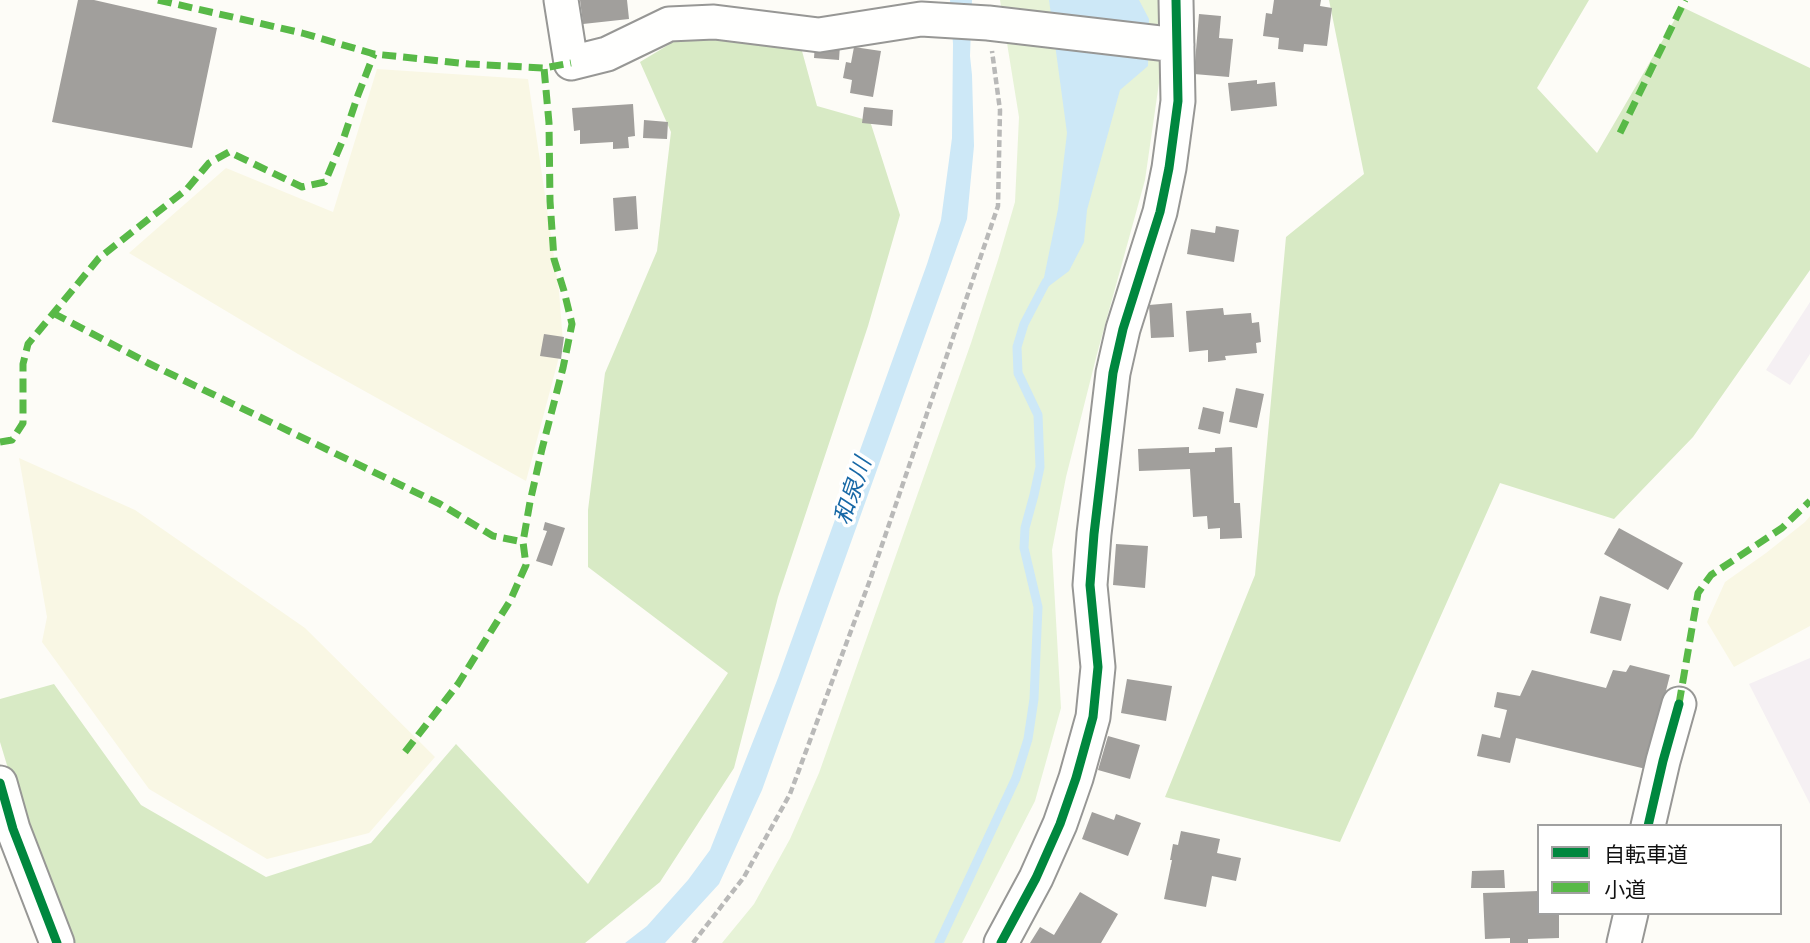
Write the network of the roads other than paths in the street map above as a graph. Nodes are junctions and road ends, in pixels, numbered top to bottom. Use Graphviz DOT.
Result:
graph roads {
  1 [pos="561,0"];
  2 [pos="892,0"];
  3 [pos="1176,0"];
  4 [pos="922,19"];
  5 [pos="1177,45"];
  6 [pos="1679,705"];
  7 [pos="0,783"];
  8 [pos="1648,824"];
  9 [pos="1631,915"];
  10 [pos="57,943"];
  11 [pos="1001,943"];
  12 [pos="1624,943"];
  1 -- 4 [label="street"];
  2 -- 4 [label="street"];
  3 -- 5 [label="street"];
  4 -- 5 [label="street"];
  5 -- 11 [label="street"];
  6 -- 8 [label="street"];
  7 -- 10 [label="street"];
  9 -- 12 [label="street"];
}
